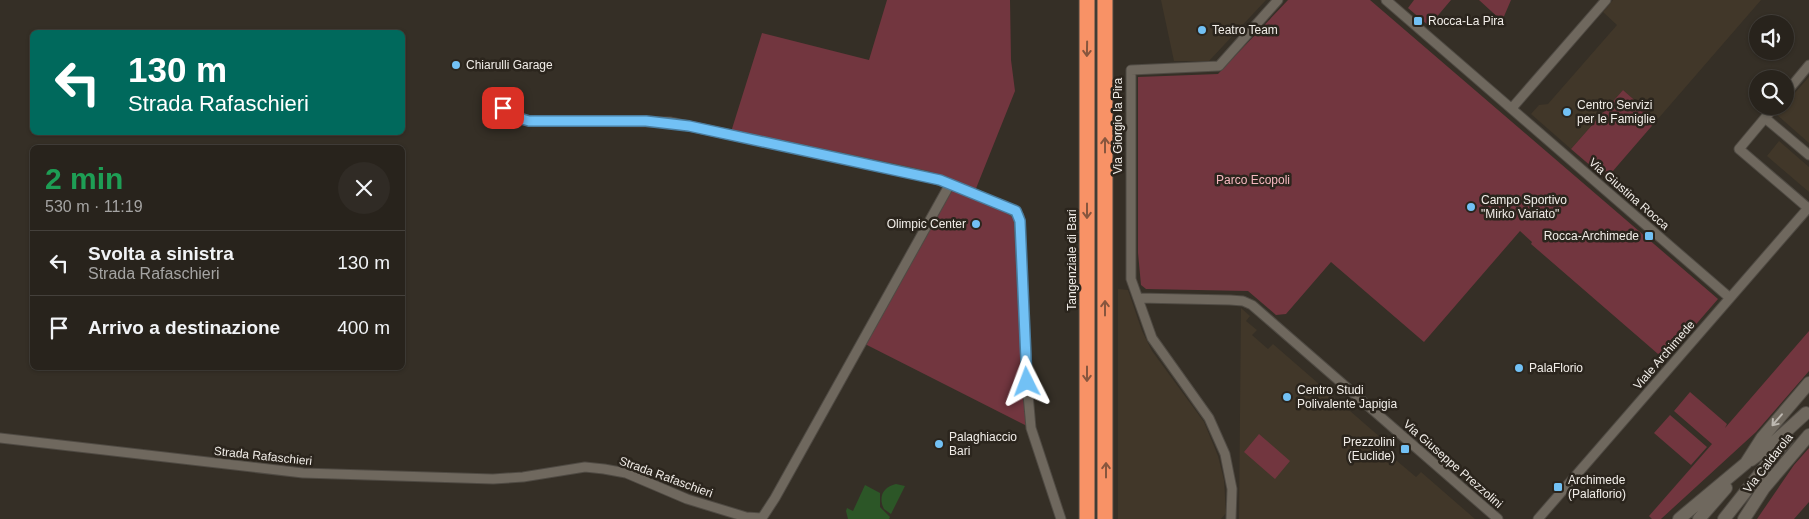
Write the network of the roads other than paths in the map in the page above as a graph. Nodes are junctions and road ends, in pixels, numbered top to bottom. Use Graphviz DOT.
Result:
graph roads {
  1 [pos="1087,0"];
  2 [pos="1105,0"];
  3 [pos="1278,0"];
  4 [pos="1386,0"];
  5 [pos="1606,0"];
  6 [pos="1809,66"];
  7 [pos="1794,84"];
  8 [pos="503,108"];
  9 [pos="1512,108"];
  10 [pos="1767,115"];
  11 [pos="1765,118"];
  12 [pos="1809,155"];
  13 [pos="950,184"];
  14 [pos="1809,208"];
  15 [pos="1140,298"];
  16 [pos="1730,298"];
  17 [pos="1809,383"];
  18 [pos="1808,411"];
  19 [pos="1809,435"];
  20 [pos="0,438"];
  21 [pos="1746,463"];
  22 [pos="1764,488"];
  23 [pos="1726,516"];
  24 [pos="1061,519"];
  25 [pos="1087,519"];
  26 [pos="1105,519"];
  27 [pos="1232,519"];
  28 [pos="1498,519"];
  29 [pos="1538,519"];
  30 [pos="1679,519"];
  31 [pos="1699,519"];
  32 [pos="1744,519"];
  1 -- 25 [label="highway, Tangenziale di Bari, one-way"];
  26 -- 2 [label="highway, one-way"];
  3 -- 15 [label="street, Via Giorgio la Pira"];
  4 -- 9 [label="street, Via Giustina Rocca"];
  5 -- 9 [label="street"];
  6 -- 7 [label="street"];
  8 -- 13 [label="street"];
  9 -- 16 [label="street, Via Giustina Rocca"];
  10 -- 11 [label="street"];
  11 -- 12 [label="street"];
  11 -- 14 [label="street"];
  13 -- 20 [label="street, Strada Rafaschieri"];
  13 -- 24 [label="street"];
  14 -- 16 [label="street, Viale Archimede"];
  15 -- 27 [label="street"];
  15 -- 28 [label="street, Via Giuseppe Prezzolini"];
  16 -- 29 [label="street, Viale Archimede"];
  17 -- 21 [label="street, Via Caldarola, one-way"];
  18 -- 21 [label="street, Via Caldarola"];
  18 -- 23 [label="street, Via Caldarola"];
  19 -- 22 [label="street, Via Caldarola"];
  21 -- 30 [label="street, Via Caldarola"];
  21 -- 31 [label="street, Via Caldarola"];
  22 -- 23 [label="street, Via Caldarola"];
  22 -- 32 [label="street, Via Caldarola"];
}
